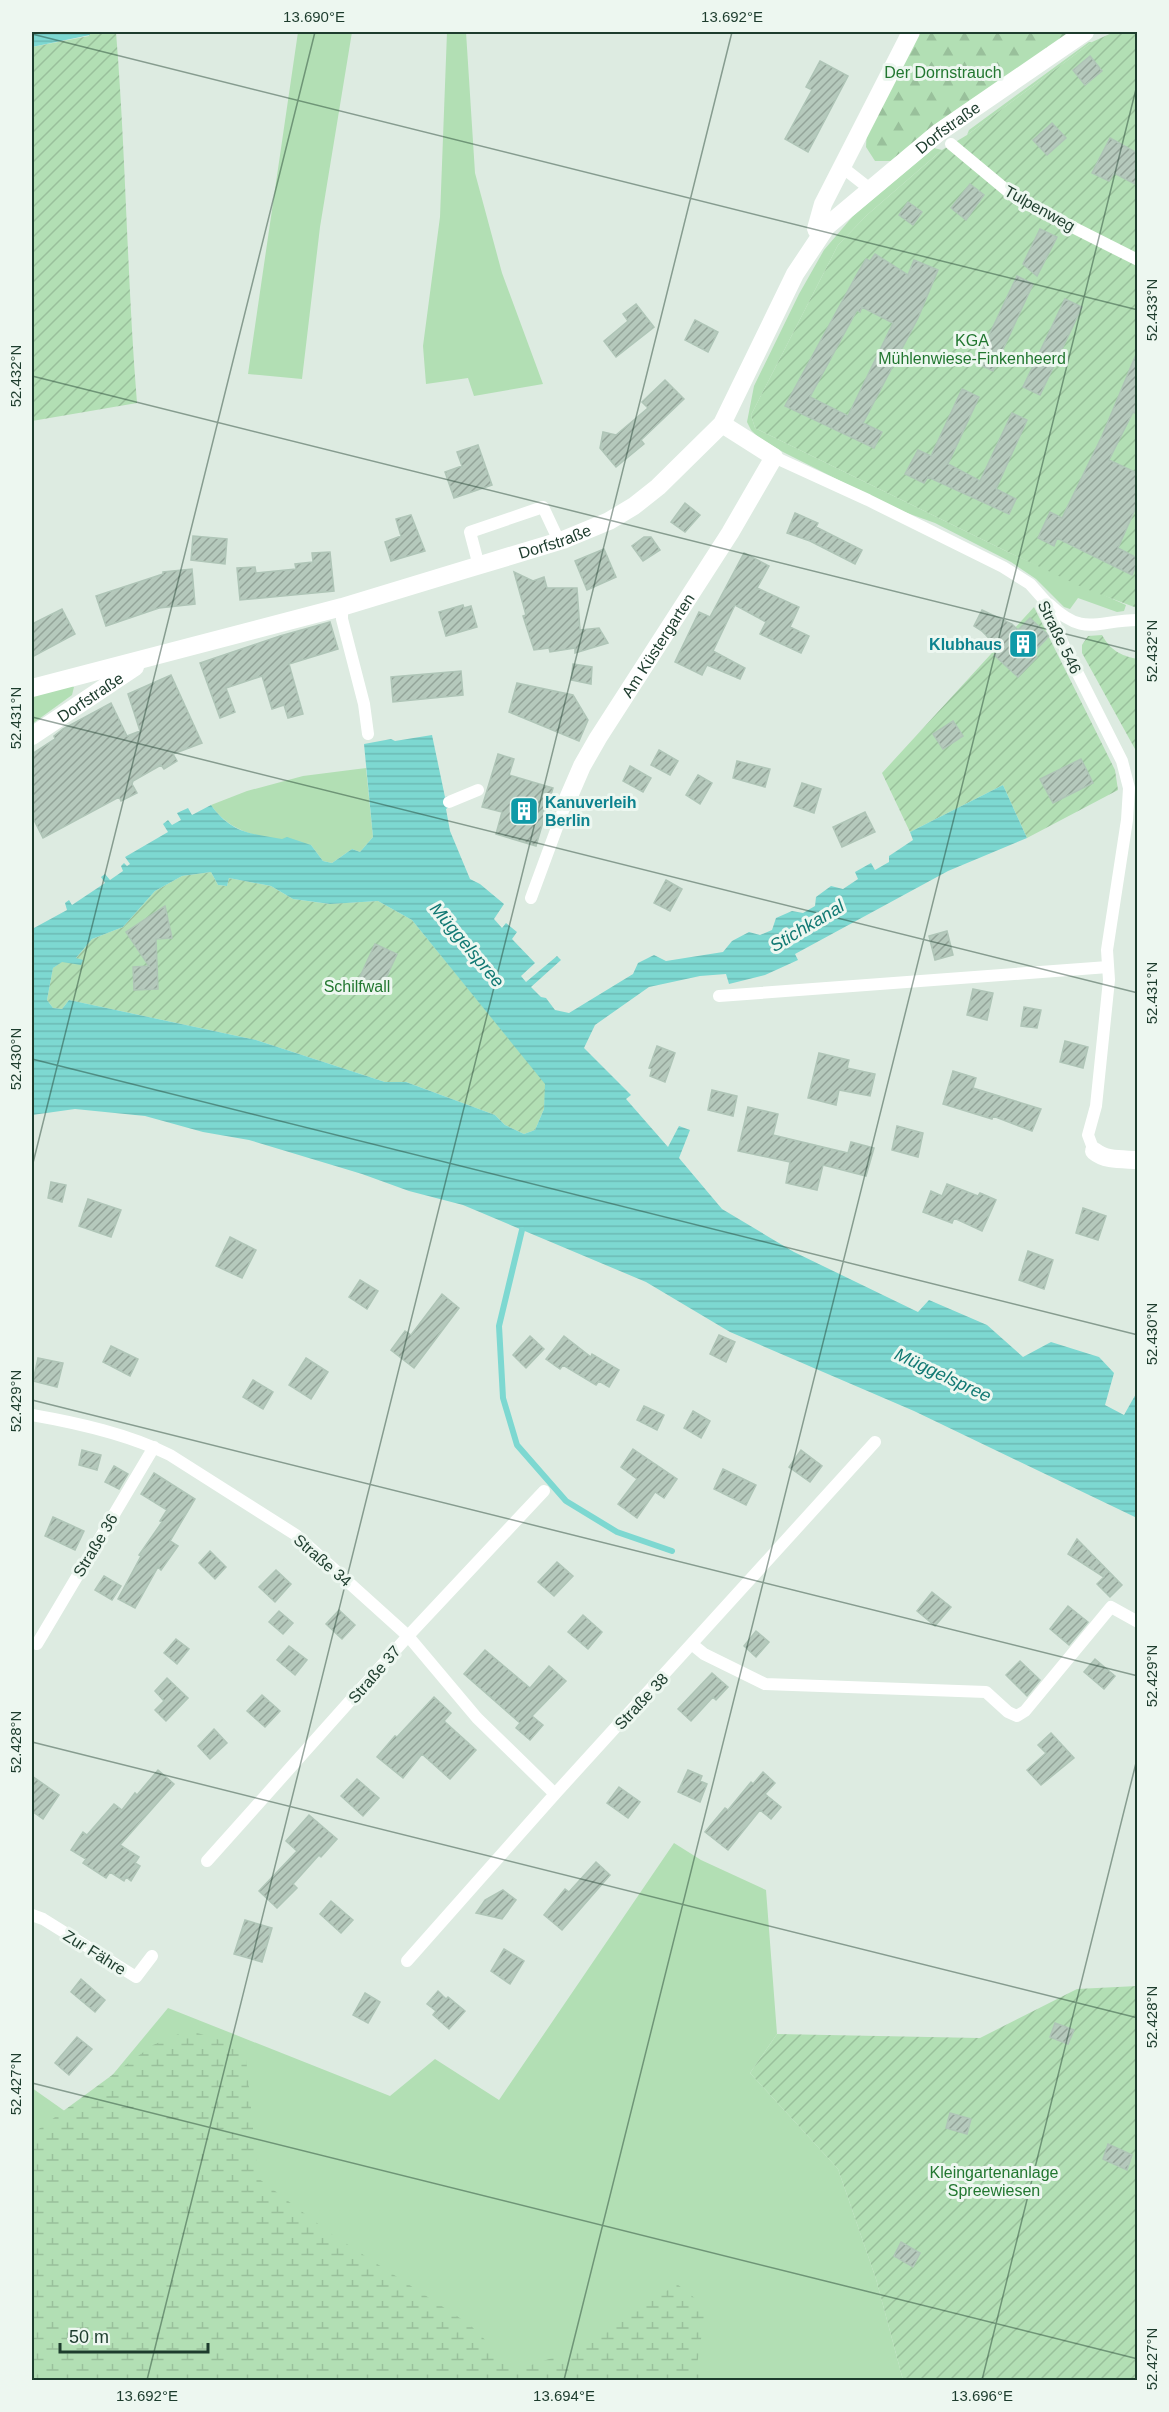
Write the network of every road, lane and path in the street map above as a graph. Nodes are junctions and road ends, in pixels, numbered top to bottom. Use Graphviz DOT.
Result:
graph roads {
  1 [pos="911,32"];
  2 [pos="1084,32"];
  3 [pos="951,144"];
  4 [pos="842,167"];
  5 [pos="870,189"];
  6 [pos="820,235"];
  7 [pos="1137,260"];
  8 [pos="722,424"];
  9 [pos="774,456"];
  10 [pos="559,542"];
  11 [pos="479,566"];
  12 [pos="1046,602"];
  13 [pos="342,607"];
  14 [pos="1137,620"];
  15 [pos="1081,625"];
  16 [pos="1063,644"];
  17 [pos="149,658"];
  18 [pos="32,688"];
  19 [pos="368,734"];
  20 [pos="32,736"];
  21 [pos="478,790"];
  22 [pos="449,802"];
  23 [pos="566,803"];
  24 [pos="531,898"];
  25 [pos="1108,967"];
  26 [pos="719,996"];
  27 [pos="1094,1151"];
  28 [pos="1137,1160"];
  29 [pos="32,1415"];
  30 [pos="875,1442"];
  31 [pos="154,1447"];
  32 [pos="544,1491"];
  33 [pos="1137,1622"];
  34 [pos="408,1636"];
  35 [pos="37,1644"];
  36 [pos="693,1645"];
  37 [pos="555,1794"];
  38 [pos="207,1861"];
  39 [pos="32,1915"];
  40 [pos="152,1956"];
  41 [pos="407,1961"];
  1 -- 4 [label="street, Dorfstraße"];
  2 -- 5 [label="street, Dorfstraße"];
  3 -- 7 [label="lane, Tulpenweg"];
  4 -- 5 [label="lane"];
  4 -- 6 [label="street, Dorfstraße"];
  5 -- 6 [label="street, Dorfstraße"];
  6 -- 8 [label="street, Dorfstraße"];
  8 -- 9 [label="street"];
  8 -- 10 [label="street, Dorfstraße"];
  9 -- 12 [label="lane, Straße 546"];
  9 -- 23 [label="street, Am Küstergarten"];
  10 -- 11 [label="street, Dorfstraße"];
  10 -- 11 [label="lane"];
  11 -- 13 [label="street, Dorfstraße"];
  12 -- 15 [label="lane"];
  12 -- 16 [label="lane, Straße 546"];
  13 -- 17 [label="street, Dorfstraße"];
  13 -- 19 [label="lane"];
  14 -- 15 [label="lane"];
  15 -- 16 [label="lane"];
  16 -- 25 [label="lane, Straße 546"];
  17 -- 18 [label="street, Dorfstraße"];
  17 -- 20 [label="street, Dorfstraße"];
  21 -- 22 [label="lane"];
  23 -- 24 [label="lane, Am Küstergarten"];
  25 -- 26 [label="lane"];
  25 -- 27 [label="lane, Straße 546"];
  27 -- 28 [label="street"];
  29 -- 31 [label="lane, Straße 34"];
  30 -- 36 [label="lane, Straße 38"];
  31 -- 34 [label="lane, Straße 34"];
  31 -- 35 [label="lane, Straße 36"];
  32 -- 34 [label="lane, Straße 37"];
  33 -- 36 [label="lane"];
  34 -- 37 [label="lane, Straße 34"];
  34 -- 38 [label="lane, Straße 37"];
  36 -- 37 [label="lane, Straße 38"];
  37 -- 41 [label="lane, Straße 38"];
  39 -- 40 [label="lane, Zur Fähre"];
}
